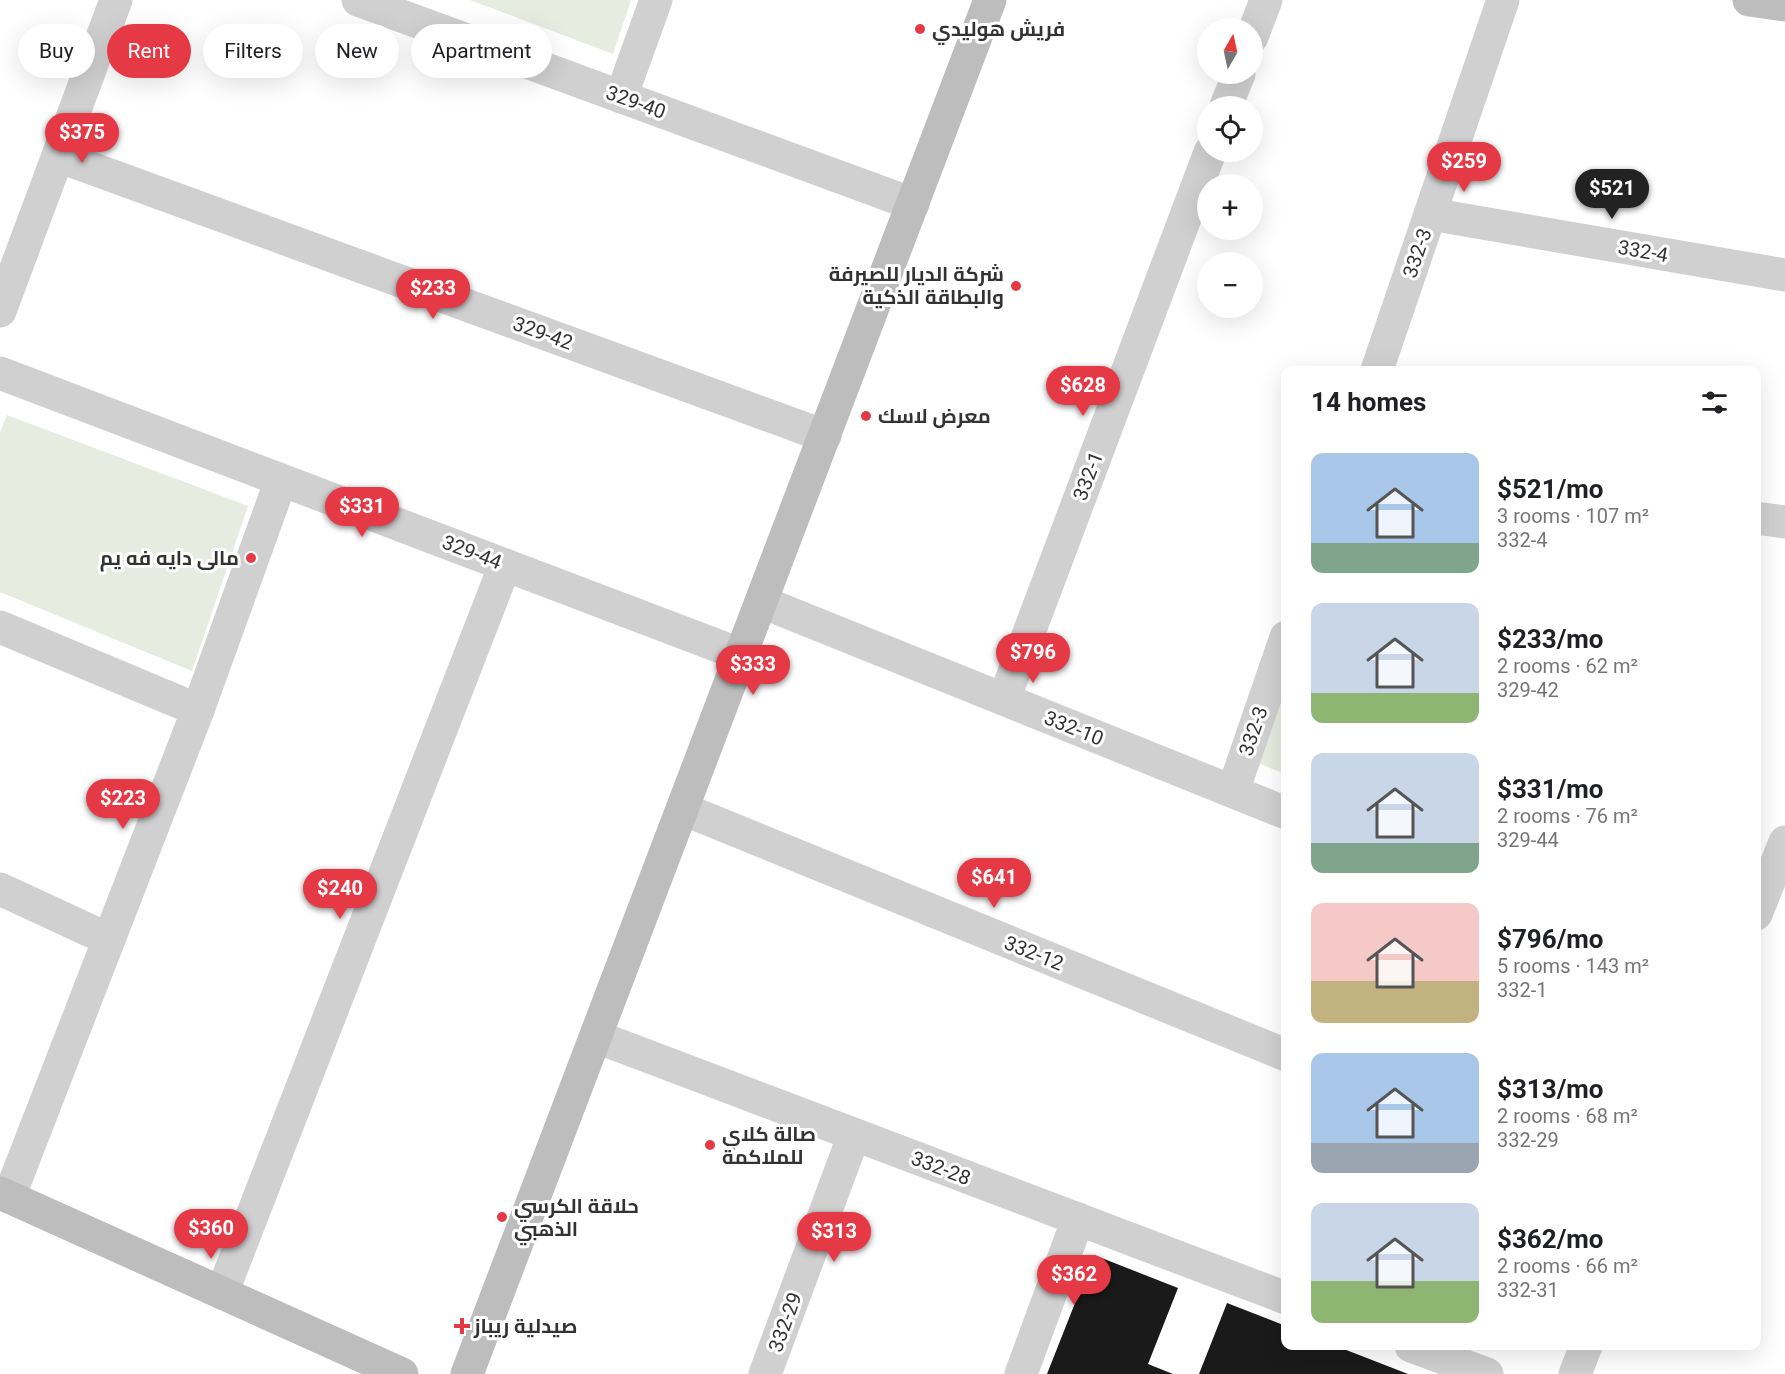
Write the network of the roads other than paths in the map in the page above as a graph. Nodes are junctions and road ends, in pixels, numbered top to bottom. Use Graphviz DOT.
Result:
graph roads {
  1 [pos="116,0"];
  2 [pos="358,0"];
  3 [pos="656,0"];
  4 [pos="990,0"];
  5 [pos="1266,0"];
  6 [pos="1503,0"];
  7 [pos="1749,0"];
  8 [pos="1785,5"];
  9 [pos="1259,18"];
  10 [pos="621,97"];
  11 [pos="58,156"];
  12 [pos="1205,162"];
  13 [pos="913,204"];
  14 [pos="1430,214"];
  15 [pos="1785,275"];
  16 [pos="0,311"];
  17 [pos="1378,366"];
  18 [pos="0,373"];
  19 [pos="825,436"];
  20 [pos="281,480"];
  21 [pos="1761,519"];
  22 [pos="1785,522"];
  23 [pos="505,565"];
  24 [pos="762,602"];
  25 [pos="0,627"];
  26 [pos="1281,652"];
  27 [pos="742,655"];
  28 [pos="1004,699"];
  29 [pos="198,710"];
  30 [pos="1233,791"];
  31 [pos="683,809"];
  32 [pos="1281,811"];
  33 [pos="1785,842"];
  34 [pos="0,889"];
  35 [pos="1761,902"];
  36 [pos="108,939"];
  37 [pos="597,1037"];
  38 [pos="1281,1053"];
  39 [pos="854,1135"];
  40 [pos="4,1195"];
  41 [pos="1078,1220"];
  42 [pos="222,1293"];
  43 [pos="1281,1296"];
  44 [pos="1423,1350"];
  45 [pos="1584,1350"];
  46 [pos="402,1374"];
  47 [pos="467,1374"];
  48 [pos="765,1374"];
  49 [pos="1021,1374"];
  50 [pos="1487,1374"];
  51 [pos="1575,1374"];
  1 -- 11 [label="street"];
  2 -- 10 [label="street, 329-40"];
  3 -- 10 [label="street"];
  4 -- 13 [label="street"];
  5 -- 9 [label="street"];
  6 -- 14 [label="street, 332-3"];
  7 -- 8 [label="street"];
  10 -- 13 [label="street, 329-40"];
  11 -- 16 [label="street"];
  11 -- 19 [label="street, 329-42"];
  12 -- 28 [label="street, 332-1"];
  13 -- 19 [label="street"];
  14 -- 15 [label="street, 332-4"];
  14 -- 17 [label="street, 332-3"];
  18 -- 20 [label="street, 329-44"];
  19 -- 24 [label="street"];
  20 -- 23 [label="street, 329-44"];
  20 -- 29 [label="street"];
  21 -- 22 [label="street"];
  23 -- 27 [label="street, 329-44"];
  23 -- 42 [label="street"];
  24 -- 27 [label="street"];
  24 -- 28 [label="street, 332-10"];
  25 -- 29 [label="street"];
  26 -- 30 [label="street, 332-3"];
  27 -- 31 [label="street"];
  28 -- 30 [label="street, 332-10"];
  29 -- 36 [label="street"];
  30 -- 32 [label="street, 332-10"];
  31 -- 37 [label="street"];
  31 -- 38 [label="street, 332-12"];
  33 -- 35 [label="street"];
  34 -- 36 [label="street"];
  36 -- 40 [label="street"];
  37 -- 39 [label="street, 332-28"];
  37 -- 47 [label="street"];
  39 -- 41 [label="street, 332-28"];
  39 -- 48 [label="street, 332-29"];
  40 -- 42 [label="street"];
  41 -- 43 [label="street, 332-28"];
  41 -- 49 [label="street"];
  42 -- 46 [label="street"];
  44 -- 50 [label="street"];
  45 -- 51 [label="street"];
}
